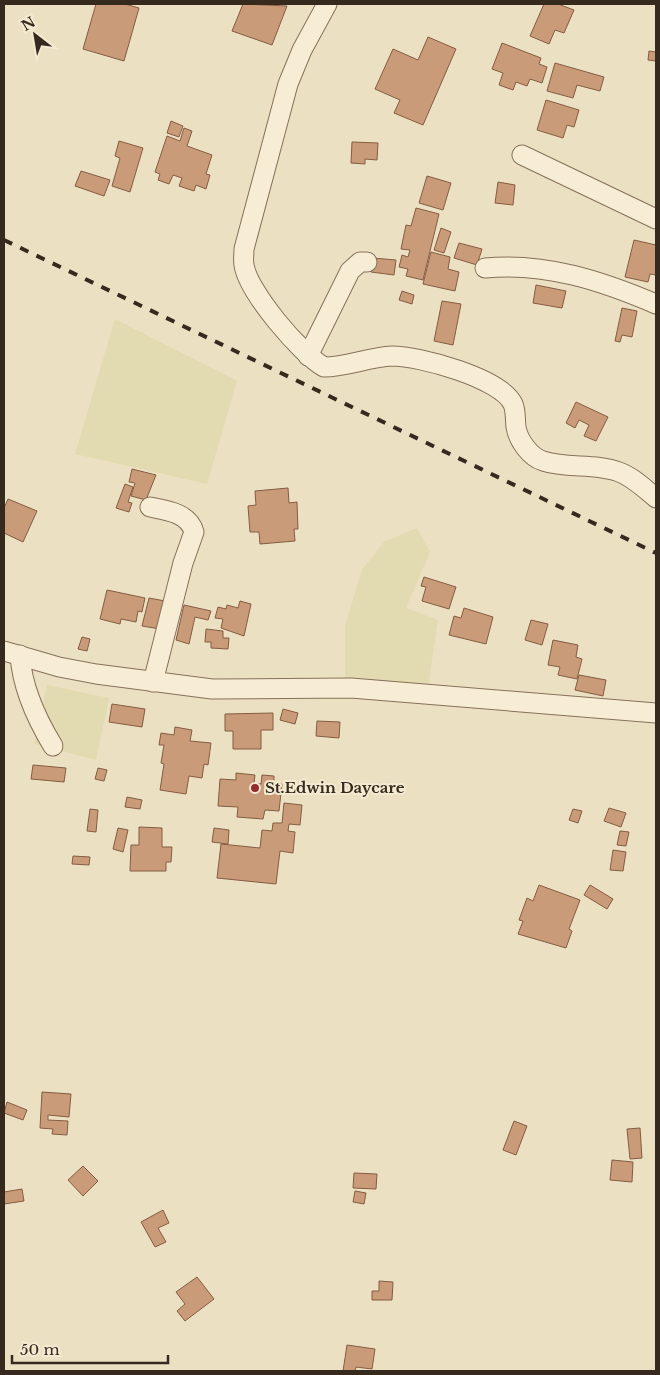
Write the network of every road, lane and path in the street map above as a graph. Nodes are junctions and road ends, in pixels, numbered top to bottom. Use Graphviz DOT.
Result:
graph roads {
  1 [pos="327,4"];
  2 [pos="522,155"];
  3 [pos="656,219"];
  4 [pos="368,262"];
  5 [pos="485,268"];
  6 [pos="656,304"];
  7 [pos="308,356"];
  8 [pos="656,498"];
  9 [pos="150,507"];
  10 [pos="12,653"];
  11 [pos="154,682"];
  12 [pos="656,713"];
  13 [pos="53,746"];
  1 -- 7 [label="street"];
  2 -- 3 [label="street"];
  4 -- 7 [label="street"];
  5 -- 6 [label="street"];
  7 -- 8 [label="street"];
  9 -- 11 [label="street"];
  10 -- 11 [label="street"];
  10 -- 13 [label="street"];
  11 -- 12 [label="street"];
}
